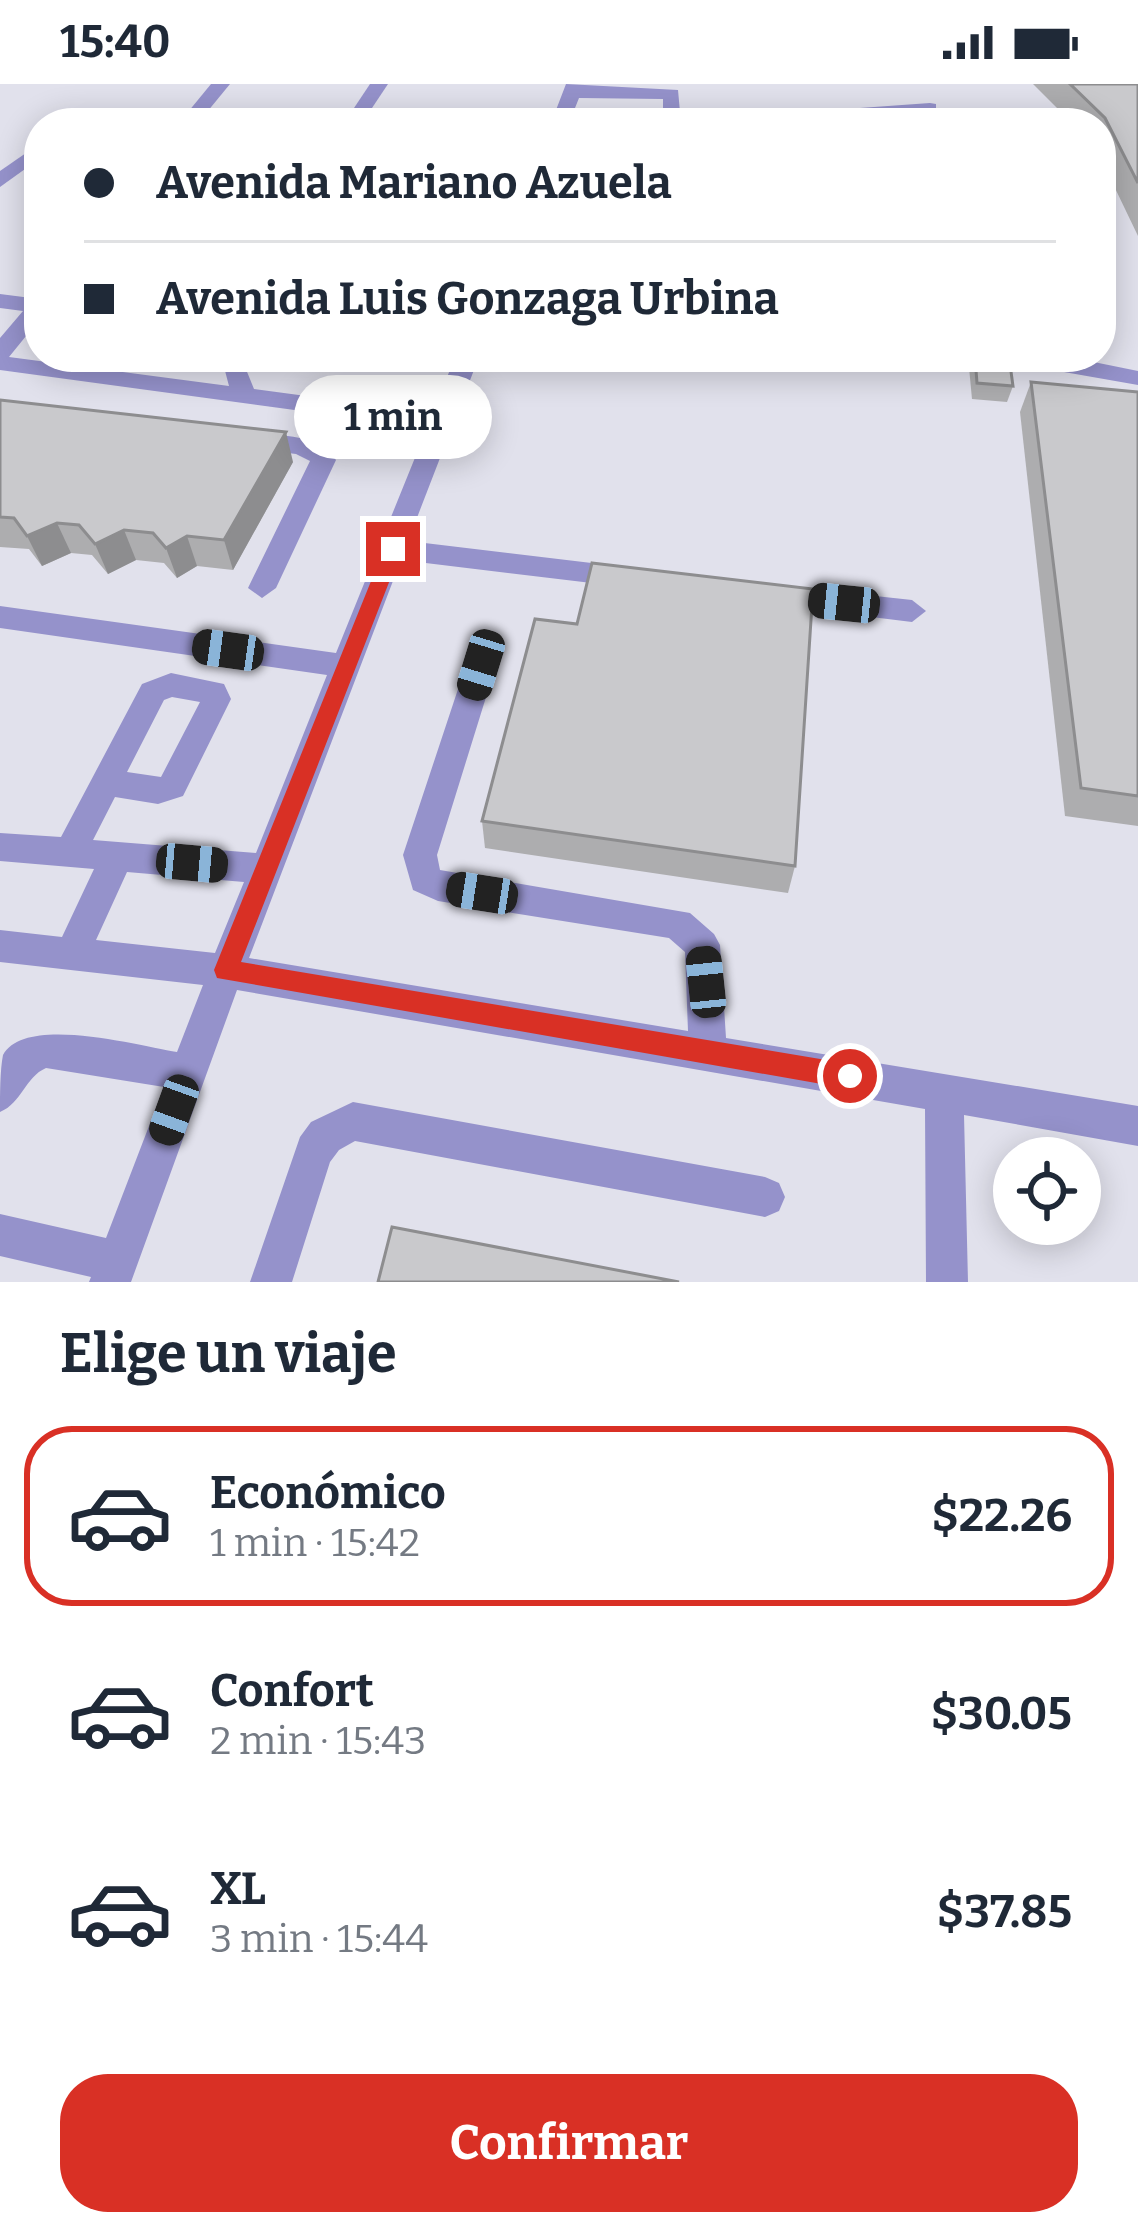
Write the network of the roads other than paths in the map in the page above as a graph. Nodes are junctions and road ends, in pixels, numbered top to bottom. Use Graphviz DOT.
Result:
graph roads {
  1 [pos="221,84"];
  2 [pos="574,88"];
  3 [pos="671,89"];
  4 [pos="201,108"];
  5 [pos="24,163"];
  6 [pos="0,181"];
  7 [pos="9,329"];
  8 [pos="0,353"];
  9 [pos="114,372"];
  10 [pos="237,372"];
  11 [pos="461,372"];
  12 [pos="1098,372"];
  13 [pos="1138,378"];
  14 [pos="244,395"];
  15 [pos="442,422"];
  16 [pos="222,438"];
  17 [pos="393,549"];
  18 [pos="648,580"];
  19 [pos="262,588"];
  20 [pos="740,591"];
  21 [pos="912,610"];
  22 [pos="0,617"];
  23 [pos="481,665"];
  24 [pos="346,666"];
  25 [pos="106,782"];
  26 [pos="0,820"];
  27 [pos="0,848"];
  28 [pos="69,854"];
  29 [pos="117,857"];
  30 [pos="268,869"];
  31 [pos="0,946"];
  32 [pos="73,954"];
  33 [pos="226,970"];
  34 [pos="708,1052"];
  35 [pos="188,1072"];
  36 [pos="944,1092"];
  37 [pos="0,1093"];
  38 [pos="1138,1126"];
  39 [pos="765,1197"];
  40 [pos="0,1235"];
  41 [pos="114,1272"];
  42 [pos="271,1282"];
  43 [pos="947,1282"];
  1 -- 4 [label="street"];
  2 -- 3 [label="street"];
  5 -- 6 [label="street"];
  7 -- 8 [label="street"];
  9 -- 14 [label="street"];
  10 -- 14 [label="street"];
  11 -- 15 [label="street"];
  12 -- 13 [label="street"];
  14 -- 15 [label="street"];
  15 -- 17 [label="street"];
  16 -- 19 [label="street"];
  17 -- 18 [label="street"];
  17 -- 24 [label="street"];
  20 -- 21 [label="street"];
  22 -- 24 [label="street"];
  23 -- 34 [label="street"];
  24 -- 30 [label="street"];
  25 -- 28 [label="street"];
  26 -- 27 [label="street"];
  27 -- 28 [label="street"];
  28 -- 29 [label="street"];
  29 -- 30 [label="street"];
  29 -- 32 [label="street"];
  30 -- 33 [label="street"];
  31 -- 32 [label="street"];
  32 -- 33 [label="street"];
  33 -- 34 [label="street"];
  33 -- 35 [label="street"];
  34 -- 36 [label="street"];
  35 -- 37 [label="street"];
  35 -- 41 [label="street"];
  36 -- 38 [label="street"];
  36 -- 43 [label="street"];
  39 -- 42 [label="street"];
  40 -- 41 [label="street"];
}
